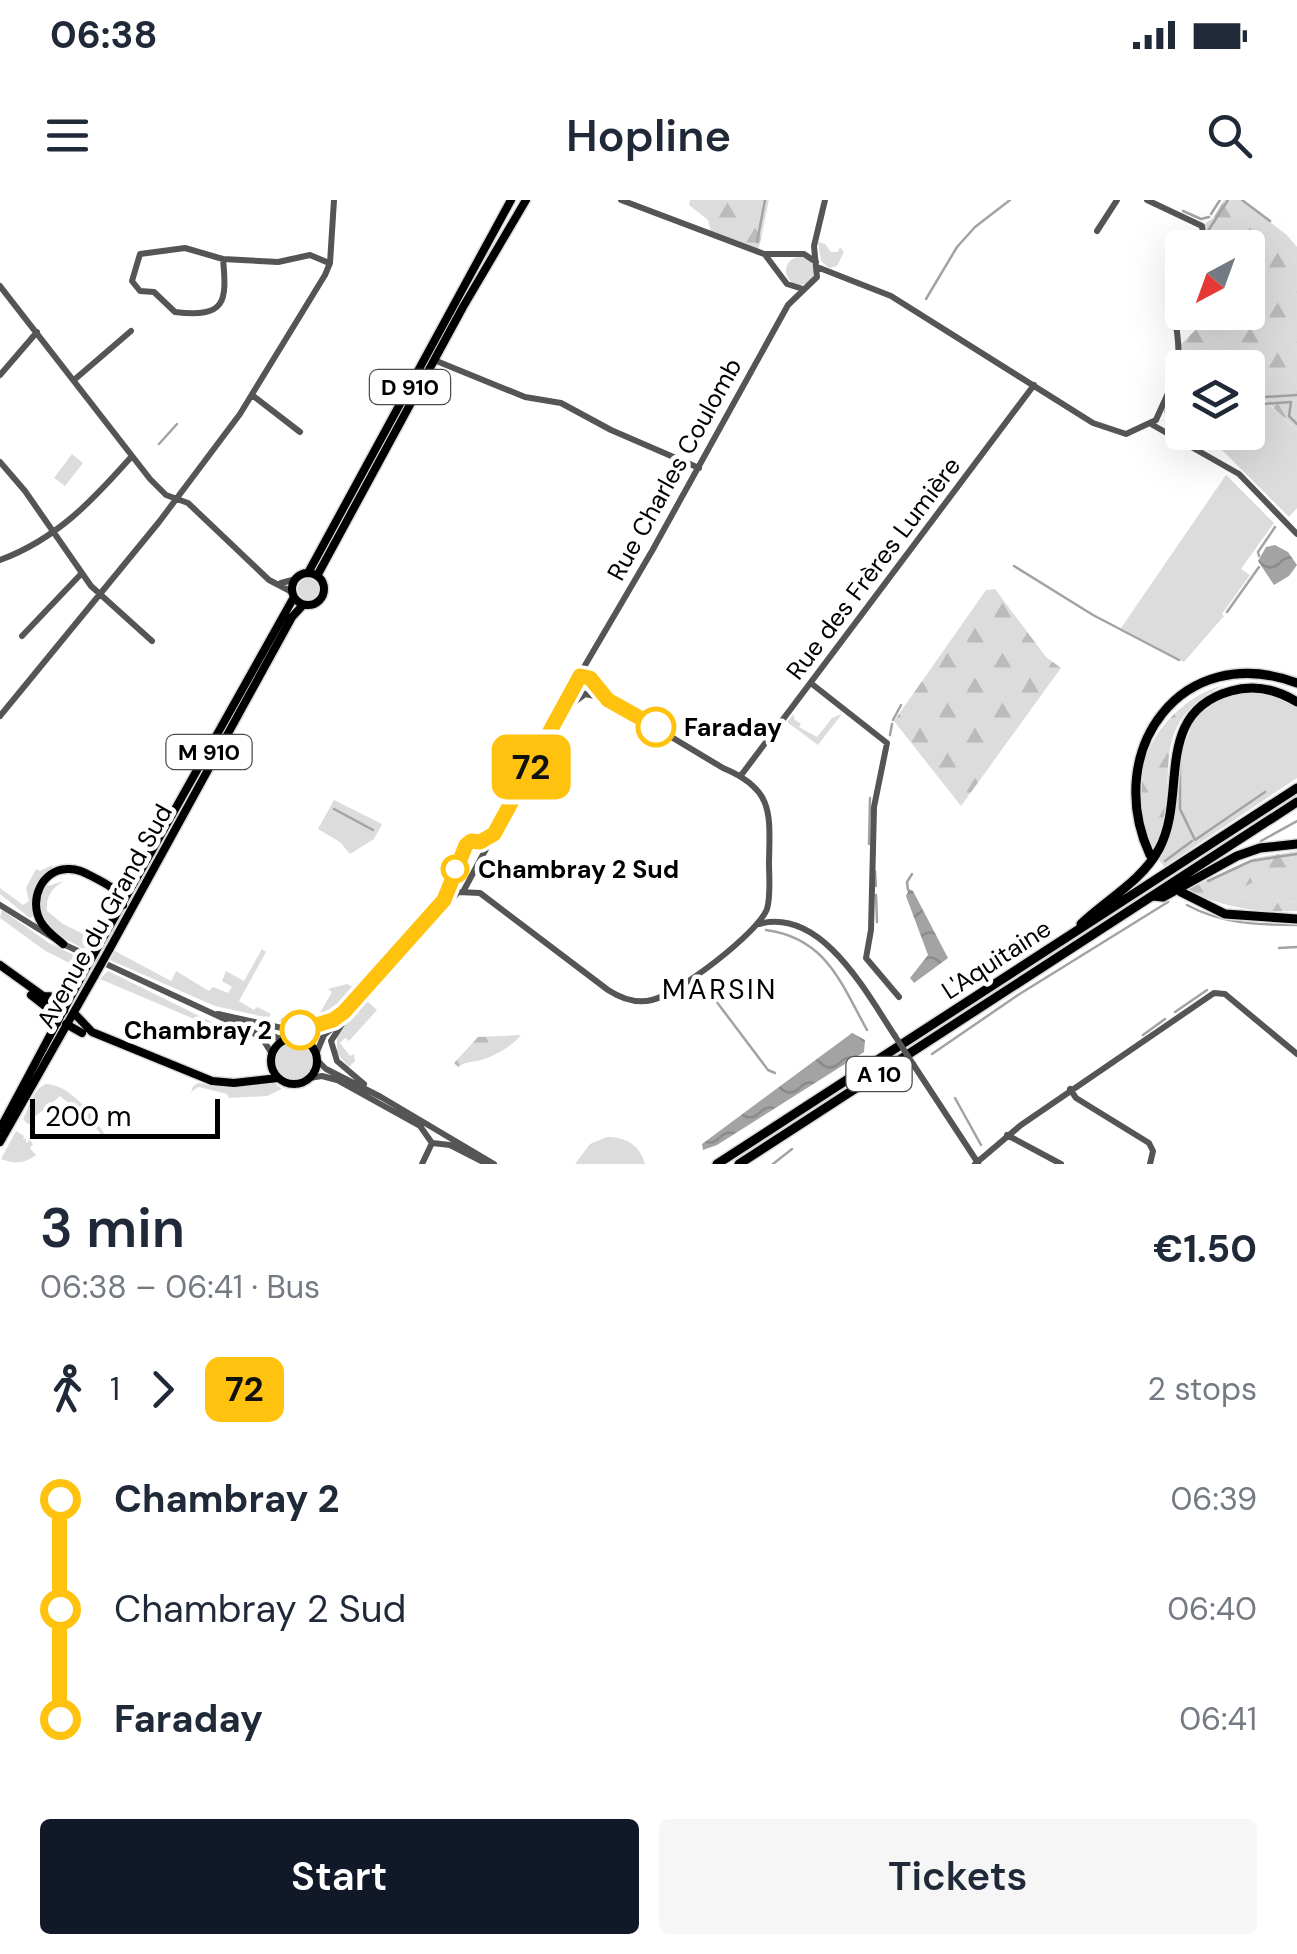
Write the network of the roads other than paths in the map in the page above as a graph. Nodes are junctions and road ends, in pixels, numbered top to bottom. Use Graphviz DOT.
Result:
graph roads {
  1 [pos="334,200"];
  2 [pos="511,200"];
  3 [pos="526,200"];
  4 [pos="621,200"];
  5 [pos="824,200"];
  6 [pos="1117,200"];
  7 [pos="1148,200"];
  8 [pos="1097,230"];
  9 [pos="1202,230"];
  10 [pos="815,235"];
  11 [pos="764,254"];
  12 [pos="796,254"];
  13 [pos="224,258"];
  14 [pos="330,263"];
  15 [pos="817,265"];
  16 [pos="782,273"];
  17 [pos="840,275"];
  18 [pos="815,281"];
  19 [pos="787,284"];
  20 [pos="0,286"];
  21 [pos="804,288"];
  22 [pos="788,305"];
  23 [pos="1176,330"];
  24 [pos="131,331"];
  25 [pos="37,332"];
  26 [pos="434,360"];
  27 [pos="0,376"];
  28 [pos="74,380"];
  29 [pos="1034,386"];
  30 [pos="252,395"];
  31 [pos="1151,424"];
  32 [pos="300,432"];
  33 [pos="132,456"];
  34 [pos="0,462"];
  35 [pos="699,468"];
  36 [pos="175,498"];
  37 [pos="54,534"];
  38 [pos="1297,534"];
  39 [pos="0,560"];
  40 [pos="82,574"];
  41 [pos="312,575"];
  42 [pos="296,579"];
  43 [pos="279,583"];
  44 [pos="100,594"];
  45 [pos="293,594"];
  46 [pos="303,605"];
  47 [pos="22,636"];
  48 [pos="152,641"];
  49 [pos="595,652"];
  50 [pos="580,676"];
  51 [pos="591,679"];
  52 [pos="1297,683"];
  53 [pos="812,684"];
  54 [pos="575,686"];
  55 [pos="586,694"];
  56 [pos="608,700"];
  57 [pos="1297,702"];
  58 [pos="560,713"];
  59 [pos="0,716"];
  60 [pos="742,774"];
  61 [pos="1297,788"];
  62 [pos="1297,802"];
  63 [pos="494,834"];
  64 [pos="480,842"];
  65 [pos="1297,844"];
  66 [pos="483,853"];
  67 [pos="1154,863"];
  68 [pos="450,887"];
  69 [pos="460,892"];
  70 [pos="1182,892"];
  71 [pos="1152,896"];
  72 [pos="0,903"];
  73 [pos="123,905"];
  74 [pos="768,906"];
  75 [pos="1297,919"];
  76 [pos="778,920"];
  77 [pos="758,924"];
  78 [pos="1064,939"];
  79 [pos="63,944"];
  80 [pos="0,968"];
  81 [pos="76,987"];
  82 [pos="40,995"];
  83 [pos="899,997"];
  84 [pos="68,1009"];
  85 [pos="209,1013"];
  86 [pos="333,1020"];
  87 [pos="344,1020"];
  88 [pos="62,1024"];
  89 [pos="244,1028"];
  90 [pos="92,1032"];
  91 [pos="82,1033"];
  92 [pos="300,1039"];
  93 [pos="285,1040"];
  94 [pos="56,1044"];
  95 [pos="1297,1054"];
  96 [pos="271,1057"];
  97 [pos="316,1057"];
  98 [pos="256,1078"];
  99 [pos="278,1078"];
  100 [pos="309,1078"];
  101 [pos="1070,1089"];
  102 [pos="381,1097"];
  103 [pos="0,1129"];
  104 [pos="440,1131"];
  105 [pos="1007,1135"];
  106 [pos="433,1141"];
  107 [pos="0,1142"];
  108 [pos="977,1163"];
  109 [pos="422,1164"];
  110 [pos="491,1164"];
  111 [pos="718,1164"];
  112 [pos="740,1164"];
  113 [pos="1062,1164"];
  114 [pos="1150,1164"];
  1 -- 14 [label="street"];
  2 -- 41 [label="main road, D 910"];
  3 -- 26 [label="main road, D 910"];
  4 -- 11 [label="street"];
  5 -- 10 [label="street"];
  6 -- 8 [label="street"];
  7 -- 9 [label="street"];
  10 -- 12 [label="street"];
  10 -- 15 [label="street"];
  11 -- 12 [label="street"];
  11 -- 16 [label="street"];
  12 -- 15 [label="street"];
  12 -- 16 [label="street"];
  13 -- 13 [label="street"];
  13 -- 14 [label="street"];
  14 -- 30 [label="street"];
  15 -- 17 [label="street"];
  15 -- 18 [label="street"];
  16 -- 19 [label="street"];
  17 -- 18 [label="street"];
  17 -- 29 [label="street"];
  18 -- 21 [label="street"];
  19 -- 21 [label="street"];
  19 -- 22 [label="street"];
  20 -- 25 [label="street"];
  21 -- 22 [label="street, Rue Charles Coulomb"];
  22 -- 35 [label="street, Rue Charles Coulomb"];
  23 -- 31 [label="street"];
  24 -- 28 [label="street"];
  25 -- 27 [label="street"];
  25 -- 28 [label="street"];
  26 -- 35 [label="street"];
  26 -- 41 [label="main road, D 910"];
  28 -- 33 [label="street"];
  29 -- 31 [label="street"];
  29 -- 53 [label="street, Rue des Frères Lumière"];
  30 -- 32 [label="street"];
  30 -- 36 [label="street"];
  31 -- 38 [label="street"];
  33 -- 36 [label="street"];
  33 -- 37 [label="street"];
  34 -- 37 [label="street"];
  35 -- 49 [label="street, Rue Charles Coulomb"];
  36 -- 43 [label="street"];
  36 -- 44 [label="street"];
  37 -- 39 [label="street"];
  37 -- 40 [label="street"];
  40 -- 44 [label="street"];
  40 -- 47 [label="street"];
  41 -- 42 [label="main road"];
  41 -- 46 [label="main road"];
  42 -- 43 [label="street"];
  42 -- 45 [label="main road"];
  43 -- 45 [label="street"];
  44 -- 48 [label="street"];
  44 -- 59 [label="street"];
  45 -- 46 [label="main road"];
  45 -- 73 [label="main road, Avenue du Grand Sud / M 910"];
  46 -- 84 [label="main road, Avenue du Grand Sud, bridge"];
  49 -- 50 [label="street, Rue Charles Coulomb"];
  49 -- 51 [label="street, Rue Charles Coulomb"];
  50 -- 51 [label="street"];
  50 -- 54 [label="street, Rue Charles Coulomb"];
  51 -- 55 [label="street, Rue Charles Coulomb"];
  51 -- 56 [label="street"];
  52 -- 67 [label="highway"];
  53 -- 60 [label="street, Rue des Frères Lumière"];
  53 -- 83 [label="street"];
  54 -- 55 [label="street"];
  54 -- 58 [label="street, Rue Charles Coulomb"];
  55 -- 56 [label="street"];
  55 -- 58 [label="street, Rue Charles Coulomb"];
  56 -- 60 [label="street"];
  57 -- 78 [label="highway"];
  58 -- 63 [label="street, Rue Charles Coulomb"];
  60 -- 74 [label="street"];
  61 -- 78 [label="highway, L'Aquitaine / A 10"];
  62 -- 71 [label="highway, L'Aquitaine / A 10"];
  63 -- 64 [label="street"];
  63 -- 66 [label="street, Rue Charles Coulomb"];
  64 -- 66 [label="street"];
  64 -- 68 [label="street"];
  65 -- 71 [label="highway"];
  66 -- 69 [label="street, Rue Charles Coulomb"];
  68 -- 69 [label="street"];
  68 -- 86 [label="street"];
  69 -- 77 [label="street"];
  69 -- 87 [label="street, Rue Charles Coulomb"];
  70 -- 75 [label="highway"];
  71 -- 112 [label="highway, L'Aquitaine / A 10"];
  72 -- 79 [label="street"];
  73 -- 79 [label="main road"];
  73 -- 81 [label="main road, Avenue du Grand Sud, bridge"];
  74 -- 76 [label="street"];
  74 -- 77 [label="street"];
  76 -- 77 [label="street"];
  76 -- 108 [label="street, bridge"];
  78 -- 111 [label="highway, L'Aquitaine / A 10"];
  79 -- 85 [label="street"];
  80 -- 82 [label="main road"];
  80 -- 88 [label="main road"];
  81 -- 82 [label="main road"];
  81 -- 84 [label="main road, Avenue du Grand Sud"];
  82 -- 84 [label="main road"];
  84 -- 88 [label="main road, Avenue du Grand Sud"];
  84 -- 90 [label="main road"];
  85 -- 86 [label="street"];
  85 -- 89 [label="street"];
  86 -- 92 [label="street"];
  87 -- 97 [label="street, Rue Charles Coulomb"];
  87 -- 102 [label="street"];
  88 -- 91 [label="main road"];
  88 -- 94 [label="main road, Avenue du Grand Sud"];
  88 -- 103 [label="main road, Avenue du Grand Sud"];
  89 -- 93 [label="street"];
  89 -- 96 [label="street"];
  90 -- 91 [label="main road"];
  90 -- 98 [label="main road"];
  91 -- 94 [label="main road"];
  92 -- 93 [label="main road"];
  92 -- 97 [label="main road"];
  93 -- 96 [label="main road"];
  94 -- 107 [label="main road, Avenue du Grand Sud"];
  95 -- 101 [label="street"];
  96 -- 98 [label="main road"];
  96 -- 99 [label="main road"];
  97 -- 100 [label="main road"];
  97 -- 102 [label="street"];
  98 -- 99 [label="main road"];
  99 -- 100 [label="main road"];
  100 -- 106 [label="street"];
  101 -- 105 [label="street"];
  101 -- 114 [label="street"];
  102 -- 104 [label="street"];
  104 -- 106 [label="street"];
  104 -- 106 [label="street"];
  104 -- 110 [label="street"];
  105 -- 108 [label="street"];
  105 -- 113 [label="street"];
  106 -- 109 [label="street"];
  106 -- 110 [label="street"];
}
